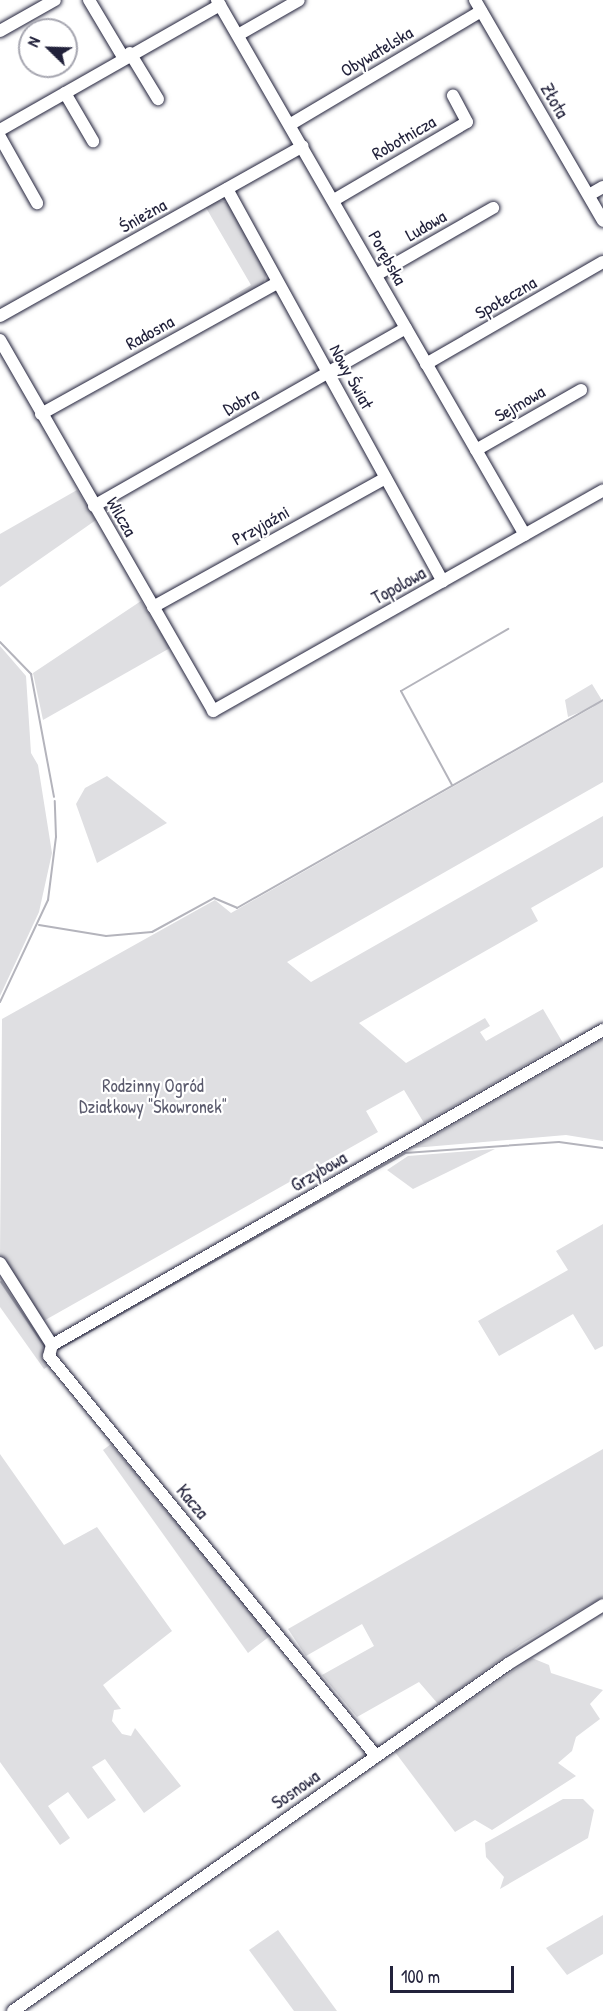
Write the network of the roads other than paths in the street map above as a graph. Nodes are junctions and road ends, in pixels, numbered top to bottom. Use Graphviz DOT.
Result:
graph roads {
  1 [pos="55,0"];
  2 [pos="89,0"];
  3 [pos="299,0"];
  4 [pos="475,0"];
  5 [pos="219,2"];
  6 [pos="481,12"];
  7 [pos="0,31"];
  8 [pos="238,34"];
  9 [pos="127,55"];
  10 [pos="65,93"];
  11 [pos="453,96"];
  12 [pos="158,99"];
  13 [pos="291,124"];
  14 [pos="0,130"];
  15 [pos="0,137"];
  16 [pos="93,141"];
  17 [pos="303,146"];
  18 [pos="603,187"];
  19 [pos="227,189"];
  20 [pos="589,195"];
  21 [pos="334,200"];
  22 [pos="37,204"];
  23 [pos="493,208"];
  24 [pos="603,220"];
  25 [pos="603,262"];
  26 [pos="376,275"];
  27 [pos="277,283"];
  28 [pos="0,316"];
  29 [pos="406,328"];
  30 [pos="0,340"];
  31 [pos="426,364"];
  32 [pos="329,373"];
  33 [pos="581,390"];
  34 [pos="41,414"];
  35 [pos="476,450"];
  36 [pos="386,478"];
  37 [pos="603,490"];
  38 [pos="94,506"];
  39 [pos="525,535"];
  40 [pos="443,582"];
  41 [pos="153,607"];
  42 [pos="213,711"];
  43 [pos="603,1030"];
  44 [pos="0,1263"];
  45 [pos="52,1345"];
  46 [pos="603,1605"];
  47 [pos="376,1756"];
  48 [pos="13,2011"];
  1 -- 7 [label="street"];
  2 -- 9 [label="street"];
  3 -- 8 [label="street"];
  4 -- 6 [label="street, Złota"];
  5 -- 8 [label="street, Porębska"];
  5 -- 9 [label="street"];
  6 -- 13 [label="street, Obywatelska"];
  6 -- 20 [label="street, Złota"];
  8 -- 13 [label="street, Porębska"];
  9 -- 10 [label="street"];
  9 -- 12 [label="street"];
  10 -- 14 [label="street"];
  10 -- 16 [label="street"];
  11 -- 21 [label="street, Robotnicza"];
  13 -- 17 [label="street, Porębska"];
  15 -- 22 [label="street"];
  17 -- 19 [label="street, Śnieżna"];
  17 -- 21 [label="street, Porębska"];
  18 -- 20 [label="street"];
  19 -- 27 [label="street, Nowy Świat"];
  19 -- 28 [label="street, Śnieżna"];
  20 -- 24 [label="street, Złota"];
  21 -- 26 [label="street, Porębska"];
  23 -- 26 [label="street, Ludowa"];
  25 -- 31 [label="street, Społeczna"];
  26 -- 29 [label="street, Porębska"];
  27 -- 32 [label="street, Nowy Świat"];
  27 -- 34 [label="street, Radosna"];
  29 -- 31 [label="street, Porębska"];
  29 -- 32 [label="street, Dobra"];
  30 -- 34 [label="street, Wilcza"];
  31 -- 35 [label="street, Porębska"];
  32 -- 36 [label="street, Nowy Świat"];
  32 -- 38 [label="street, Dobra"];
  33 -- 35 [label="street, Sejmowa"];
  34 -- 38 [label="street, Wilcza"];
  35 -- 39 [label="street, Porębska"];
  36 -- 40 [label="street, Nowy Świat"];
  36 -- 41 [label="street, Przyjaźni"];
  37 -- 39 [label="street, Topolowa"];
  38 -- 41 [label="street, Wilcza"];
  39 -- 40 [label="street, Topolowa"];
  40 -- 42 [label="street, Topolowa"];
  41 -- 42 [label="street, Wilcza"];
  43 -- 45 [label="street, Grzybowa"];
  44 -- 45 [label="street, Kacza"];
  45 -- 47 [label="street, Kacza"];
  46 -- 47 [label="street, Sosnowa"];
  47 -- 48 [label="street, Sosnowa"];
}
